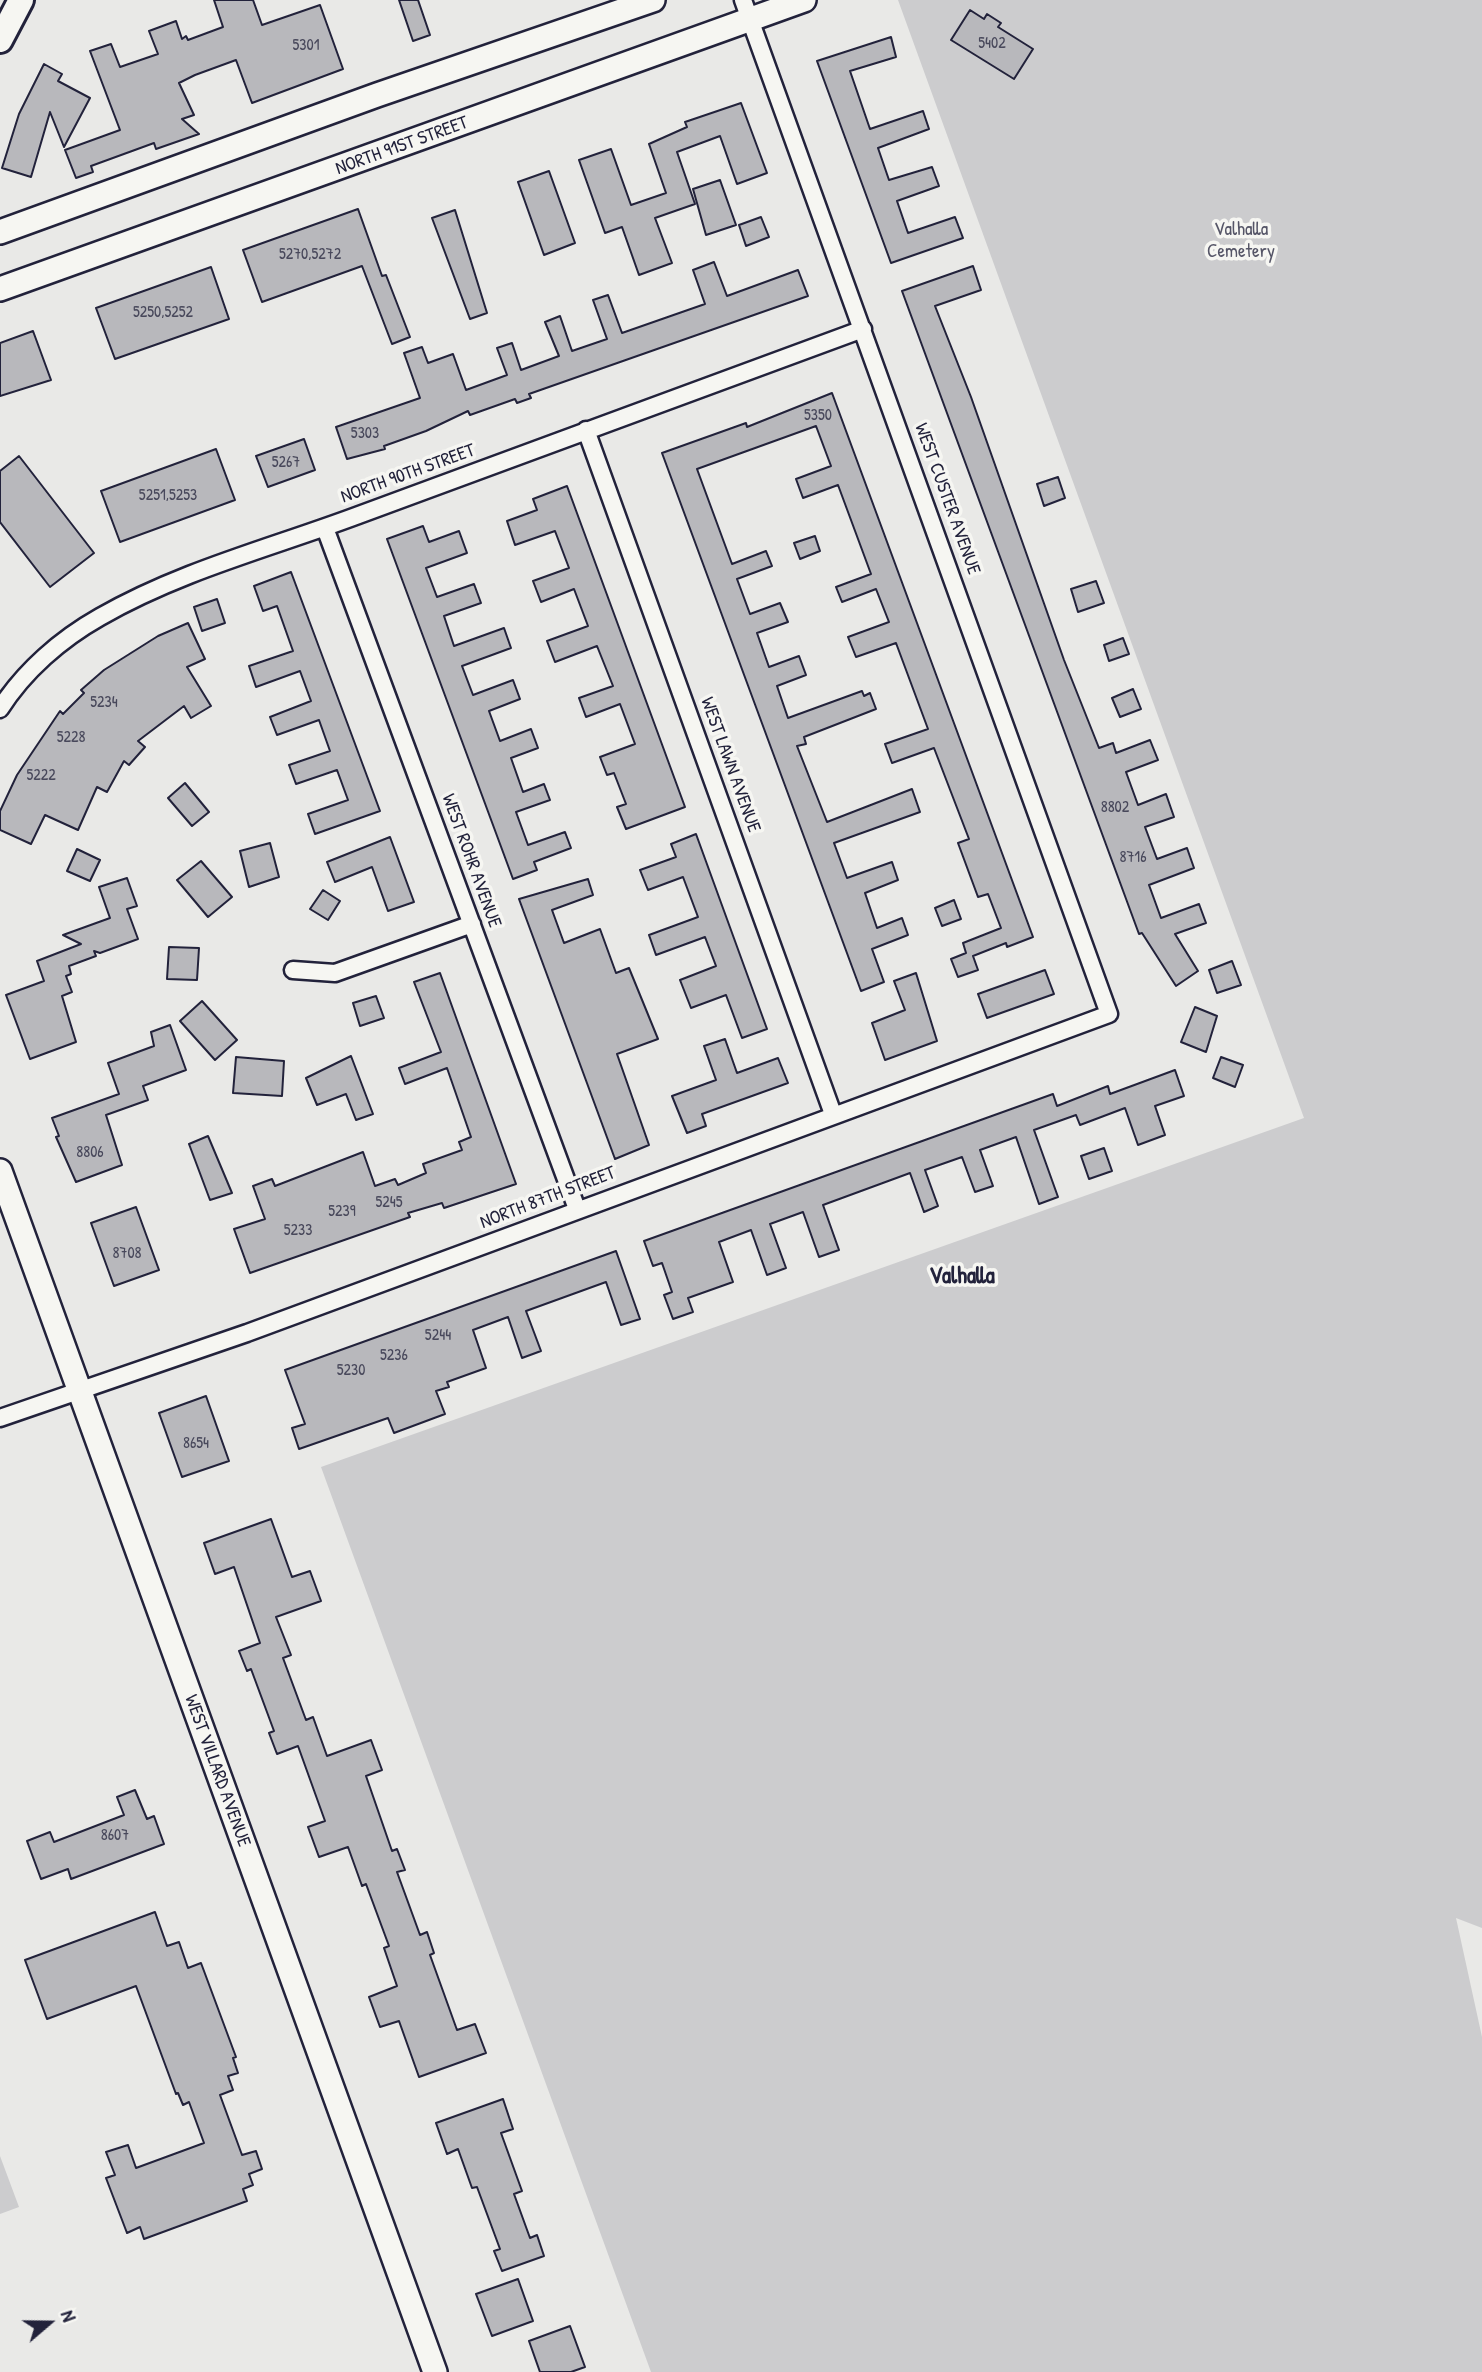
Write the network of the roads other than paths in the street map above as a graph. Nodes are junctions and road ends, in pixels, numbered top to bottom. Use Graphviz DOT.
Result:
graph roads {
  1 [pos="21,0"];
  2 [pos="653,0"];
  3 [pos="804,0"];
  4 [pos="746,10"];
  5 [pos="0,40"];
  6 [pos="0,232"];
  7 [pos="0,289"];
  8 [pos="863,329"];
  9 [pos="586,430"];
  10 [pos="325,527"];
  11 [pos="0,709"];
  12 [pos="472,924"];
  13 [pos="293,970"];
  14 [pos="1110,1014"];
  15 [pos="833,1114"];
  16 [pos="0,1171"];
  17 [pos="577,1209"];
  18 [pos="79,1389"];
  19 [pos="0,1419"];
  20 [pos="435,2372"];
  1 -- 5 [label="main road"];
  2 -- 6 [label="main road"];
  3 -- 4 [label="main road, NORTH 91ST STREET"];
  4 -- 7 [label="main road, NORTH 91ST STREET"];
  4 -- 8 [label="street, WEST CUSTER AVENUE"];
  8 -- 9 [label="street, NORTH 90TH STREET"];
  8 -- 14 [label="street, WEST CUSTER AVENUE"];
  9 -- 10 [label="street, NORTH 90TH STREET"];
  9 -- 15 [label="street, WEST LAWN AVENUE"];
  10 -- 11 [label="street, NORTH 90TH STREET"];
  10 -- 12 [label="street, WEST ROHR AVENUE"];
  12 -- 13 [label="street"];
  12 -- 17 [label="street, WEST ROHR AVENUE"];
  14 -- 15 [label="street, NORTH 87TH STREET"];
  15 -- 17 [label="street, NORTH 87TH STREET"];
  16 -- 18 [label="main road, WEST VILLARD AVENUE"];
  17 -- 18 [label="street, NORTH 87TH STREET"];
  18 -- 19 [label="street, NORTH 87TH STREET"];
  18 -- 20 [label="main road, WEST VILLARD AVENUE"];
}
